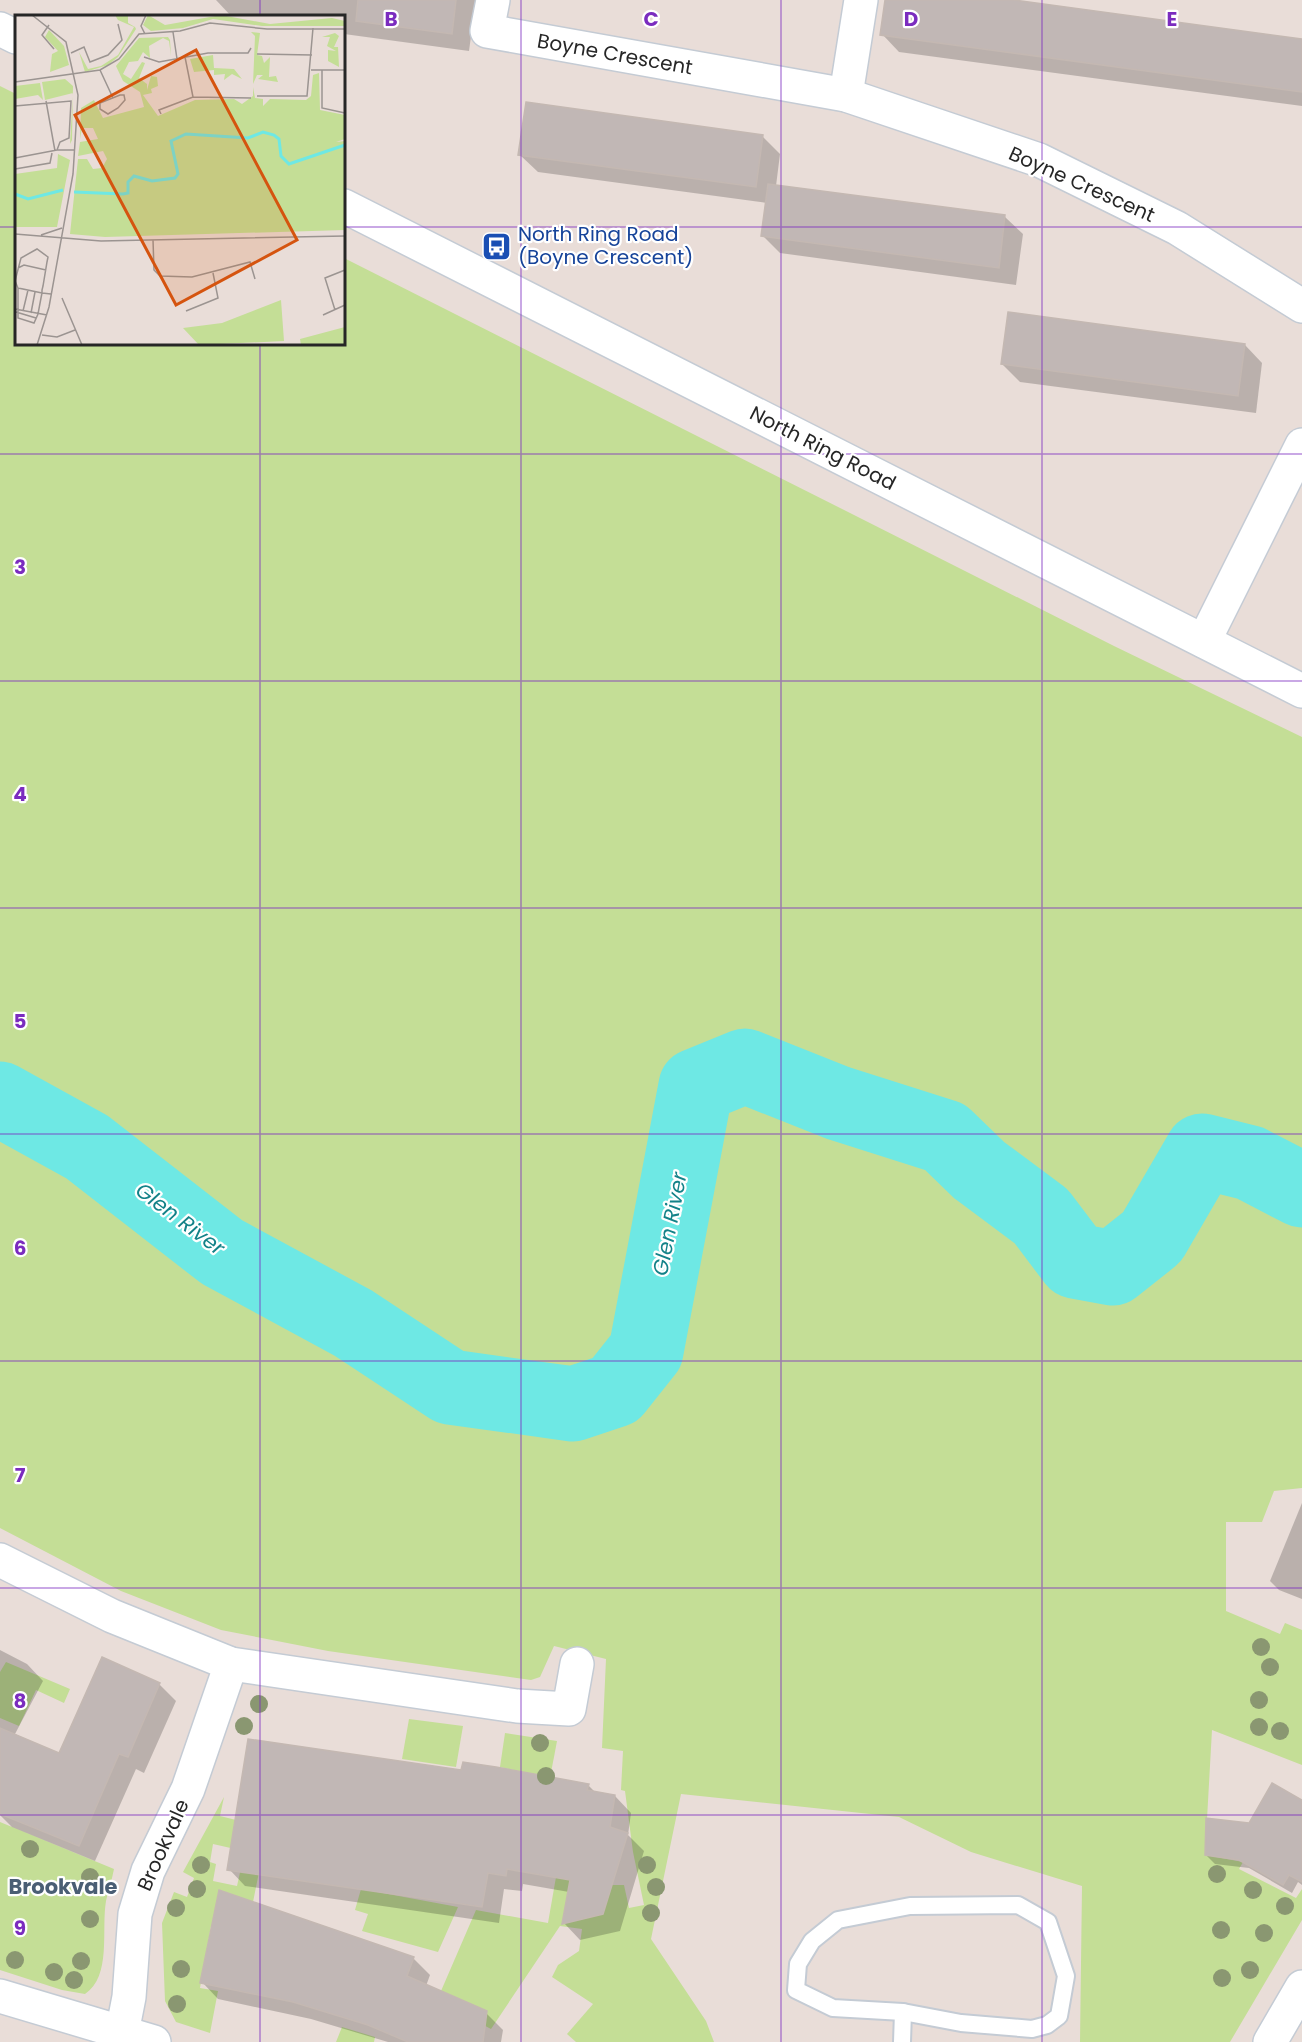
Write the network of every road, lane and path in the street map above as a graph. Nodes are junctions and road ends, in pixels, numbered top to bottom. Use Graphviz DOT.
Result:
graph roads {
  1 [pos="493,0"];
  2 [pos="861,0"];
  3 [pos="0,29"];
  4 [pos="15,37"];
  5 [pos="846,95"];
  6 [pos="345,208"];
  7 [pos="1302,306"];
  8 [pos="1302,446"];
  9 [pos="1204,642"];
  10 [pos="1302,691"];
  11 [pos="0,1560"];
  12 [pos="231,1664"];
  13 [pos="577,1664"];
  14 [pos="1302,1987"];
  15 [pos="0,1996"];
  16 [pos="903,2012"];
  17 [pos="122,2033"];
  18 [pos="154,2042"];
  19 [pos="902,2042"];
  20 [pos="1270,2042"];
  1 -- 5 [label="street, Boyne Crescent"];
  2 -- 5 [label="street"];
  3 -- 4 [label="street"];
  5 -- 7 [label="street, Boyne Crescent"];
  6 -- 9 [label="street, North Ring Road"];
  8 -- 9 [label="street"];
  9 -- 10 [label="street, North Ring Road"];
  11 -- 12 [label="street"];
  12 -- 13 [label="street"];
  12 -- 17 [label="street, Brookvale"];
  14 -- 20 [label="street"];
  15 -- 17 [label="street"];
  16 -- 16 [label="lane"];
  16 -- 19 [label="lane"];
  17 -- 18 [label="street"];
}
